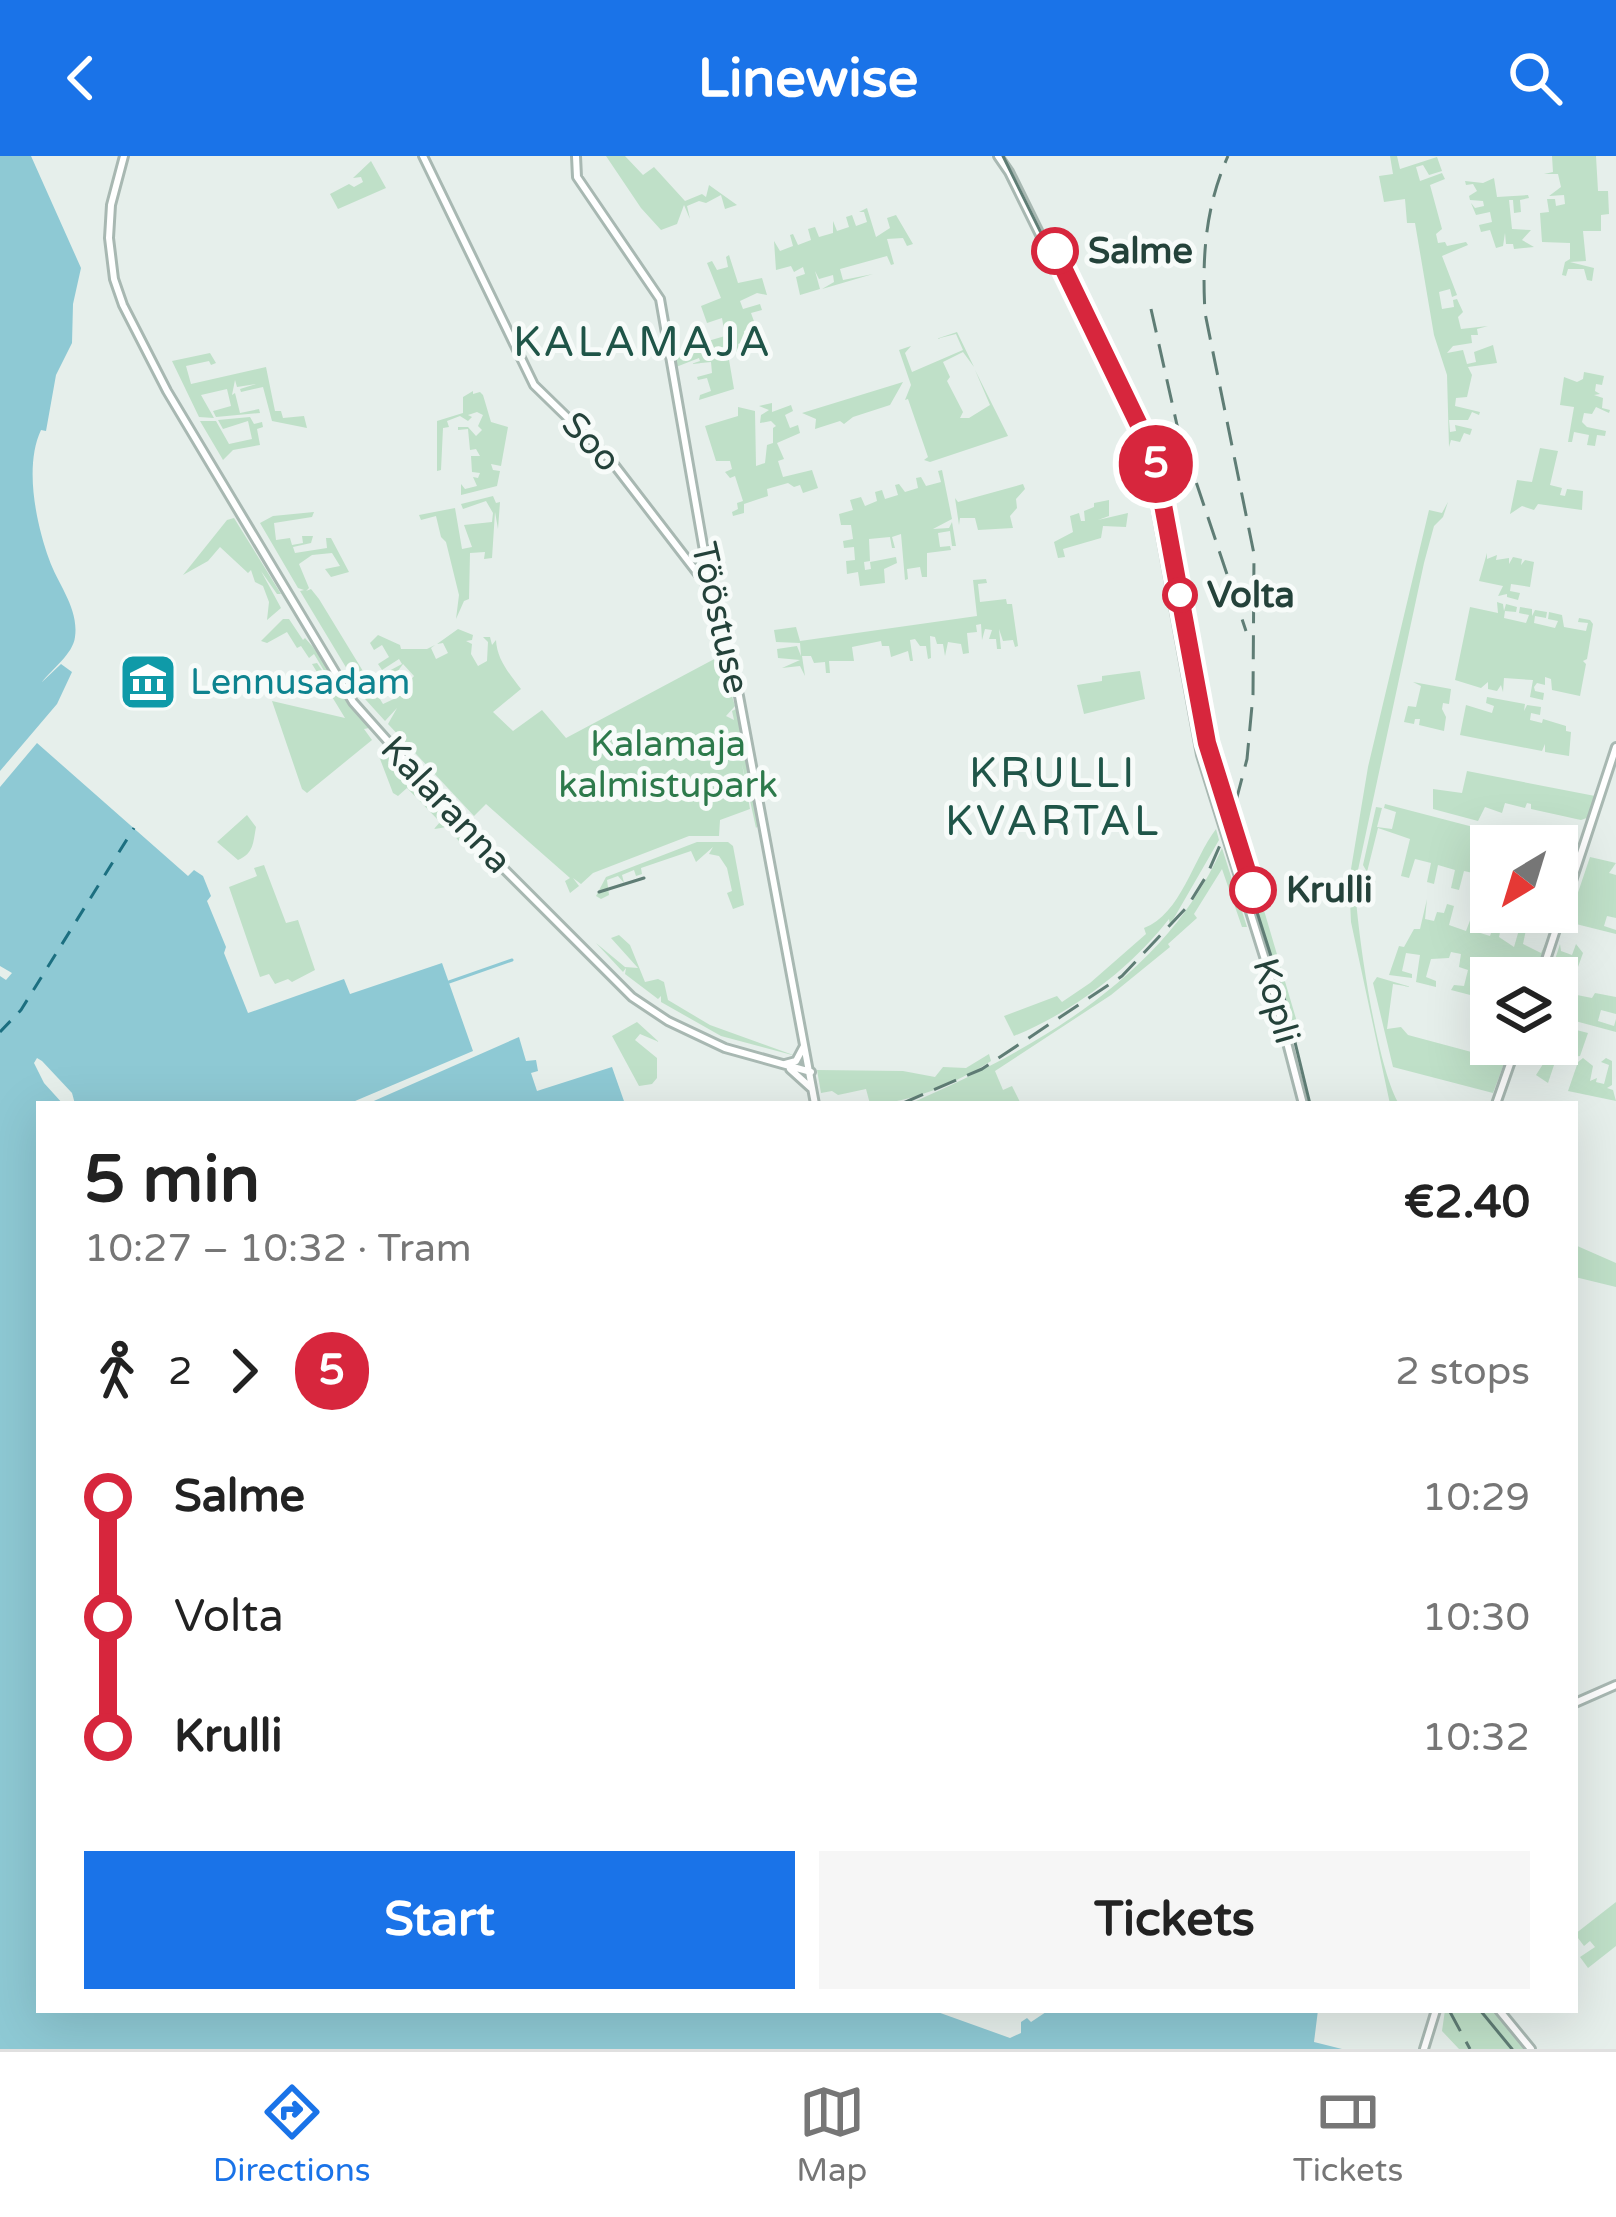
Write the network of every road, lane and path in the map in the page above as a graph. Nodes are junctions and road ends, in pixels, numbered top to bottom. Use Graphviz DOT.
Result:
graph roads {
  1 [pos="124,156"];
  2 [pos="423,156"];
  3 [pos="576,156"];
  4 [pos="998,156"];
  5 [pos="695,567"];
  6 [pos="708,568"];
  7 [pos="711,591"];
  8 [pos="1616,747"];
  9 [pos="1547,957"];
  10 [pos="804,1035"];
  11 [pos="782,1065"];
  12 [pos="1510,1065"];
  13 [pos="811,1072"];
  14 [pos="812,1090"];
  15 [pos="814,1101"];
  16 [pos="1302,1101"];
  17 [pos="1497,1101"];
  18 [pos="1616,1685"];
  19 [pos="1578,1702"];
  20 [pos="1435,2013"];
  21 [pos="1501,2013"];
  22 [pos="1424,2049"];
  23 [pos="1531,2049"];
  1 -- 11 [label="street, Kalaranna"];
  2 -- 5 [label="street, Soo"];
  3 -- 6 [label="street, Tööstuse"];
  4 -- 16 [label="street, Kopli"];
  5 -- 6 [label="street"];
  5 -- 7 [label="street, Soo"];
  6 -- 7 [label="street, Tööstuse"];
  7 -- 10 [label="street, Tööstuse"];
  8 -- 9 [label="street"];
  10 -- 11 [label="street"];
  10 -- 13 [label="street, Tööstuse"];
  11 -- 13 [label="street, Kalaranna"];
  11 -- 14 [label="street"];
  12 -- 17 [label="street"];
  13 -- 14 [label="street, Tööstuse"];
  14 -- 15 [label="street, Tööstuse"];
  18 -- 19 [label="street"];
  20 -- 22 [label="street"];
  21 -- 23 [label="street"];
}
